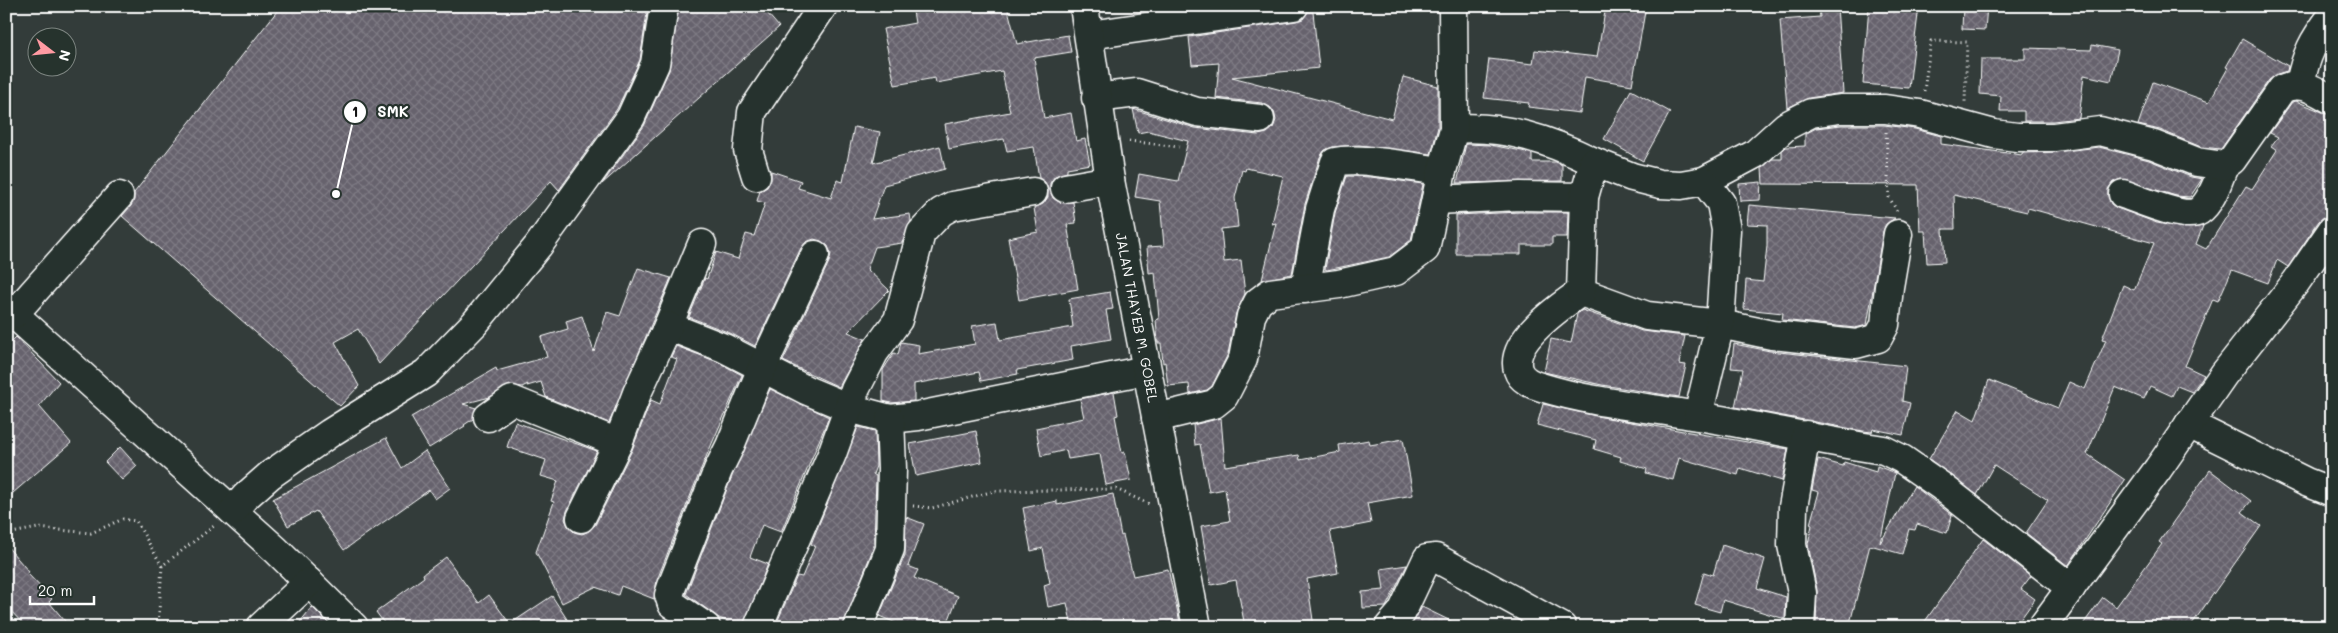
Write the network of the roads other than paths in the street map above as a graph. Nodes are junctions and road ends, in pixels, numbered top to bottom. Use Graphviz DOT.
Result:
graph roads {
  1 [pos="664,6"];
  2 [pos="823,6"];
  3 [pos="1084,6"];
  4 [pos="1294,6"];
  5 [pos="1452,6"];
  6 [pos="2332,16"];
  7 [pos="1089,36"];
  8 [pos="2300,84"];
  9 [pos="1096,98"];
  10 [pos="2332,100"];
  11 [pos="1260,119"];
  12 [pos="1454,129"];
  13 [pos="1594,162"];
  14 [pos="2224,166"];
  15 [pos="1442,171"];
  16 [pos="756,176"];
  17 [pos="1110,180"];
  18 [pos="1704,181"];
  19 [pos="1065,188"];
  20 [pos="1033,192"];
  21 [pos="2123,194"];
  22 [pos="119,196"];
  23 [pos="1584,197"];
  24 [pos="1436,200"];
  25 [pos="2332,230"];
  26 [pos="1898,234"];
  27 [pos="702,244"];
  28 [pos="815,255"];
  29 [pos="1306,289"];
  30 [pos="1581,292"];
  31 [pos="10,311"];
  32 [pos="1720,324"];
  33 [pos="668,326"];
  34 [pos="762,368"];
  35 [pos="1146,370"];
  36 [pos="849,408"];
  37 [pos="1698,416"];
  38 [pos="488,417"];
  39 [pos="1156,418"];
  40 [pos="890,419"];
  41 [pos="2189,424"];
  42 [pos="1806,435"];
  43 [pos="618,443"];
  44 [pos="2332,492"];
  45 [pos="233,511"];
  46 [pos="580,518"];
  47 [pos="308,582"];
  48 [pos="2071,588"];
  49 [pos="261,627"];
  50 [pos="354,627"];
  51 [pos="706,627"];
  52 [pos="758,627"];
  53 [pos="858,627"];
  54 [pos="1197,627"];
  55 [pos="1389,627"];
  56 [pos="1562,627"];
  57 [pos="1800,627"];
  58 [pos="2042,627"];
  1 -- 45 [label="street"];
  2 -- 16 [label="street"];
  3 -- 7 [label="street, JALAN THAYEB M. GOBEL"];
  4 -- 7 [label="street"];
  5 -- 12 [label="street"];
  6 -- 8 [label="street"];
  7 -- 9 [label="street, JALAN THAYEB M. GOBEL"];
  8 -- 10 [label="street"];
  8 -- 14 [label="street"];
  9 -- 11 [label="street"];
  9 -- 17 [label="street, JALAN THAYEB M. GOBEL"];
  12 -- 13 [label="street"];
  12 -- 15 [label="street"];
  13 -- 18 [label="street"];
  13 -- 23 [label="street"];
  14 -- 18 [label="street"];
  14 -- 21 [label="street"];
  15 -- 24 [label="street"];
  15 -- 29 [label="street"];
  17 -- 19 [label="street"];
  17 -- 35 [label="street, JALAN THAYEB M. GOBEL"];
  18 -- 32 [label="street"];
  20 -- 36 [label="street"];
  22 -- 31 [label="street"];
  23 -- 24 [label="street"];
  23 -- 30 [label="street"];
  24 -- 29 [label="street"];
  25 -- 41 [label="street"];
  26 -- 32 [label="street"];
  27 -- 33 [label="street"];
  28 -- 34 [label="street"];
  29 -- 39 [label="street"];
  30 -- 32 [label="street"];
  30 -- 37 [label="street"];
  31 -- 45 [label="street"];
  32 -- 37 [label="street"];
  33 -- 34 [label="street"];
  33 -- 43 [label="street"];
  34 -- 36 [label="street"];
  34 -- 51 [label="street"];
  35 -- 39 [label="street, JALAN THAYEB M. GOBEL"];
  35 -- 40 [label="street"];
  36 -- 40 [label="street"];
  36 -- 52 [label="street"];
  37 -- 42 [label="street"];
  38 -- 43 [label="street"];
  39 -- 54 [label="street, JALAN THAYEB M. GOBEL"];
  40 -- 53 [label="street"];
  41 -- 44 [label="street"];
  41 -- 48 [label="street"];
  42 -- 48 [label="street"];
  42 -- 57 [label="street"];
  43 -- 46 [label="street"];
  45 -- 47 [label="street"];
  47 -- 49 [label="street"];
  47 -- 50 [label="street"];
  48 -- 58 [label="street"];
  55 -- 56 [label="street"];
}
